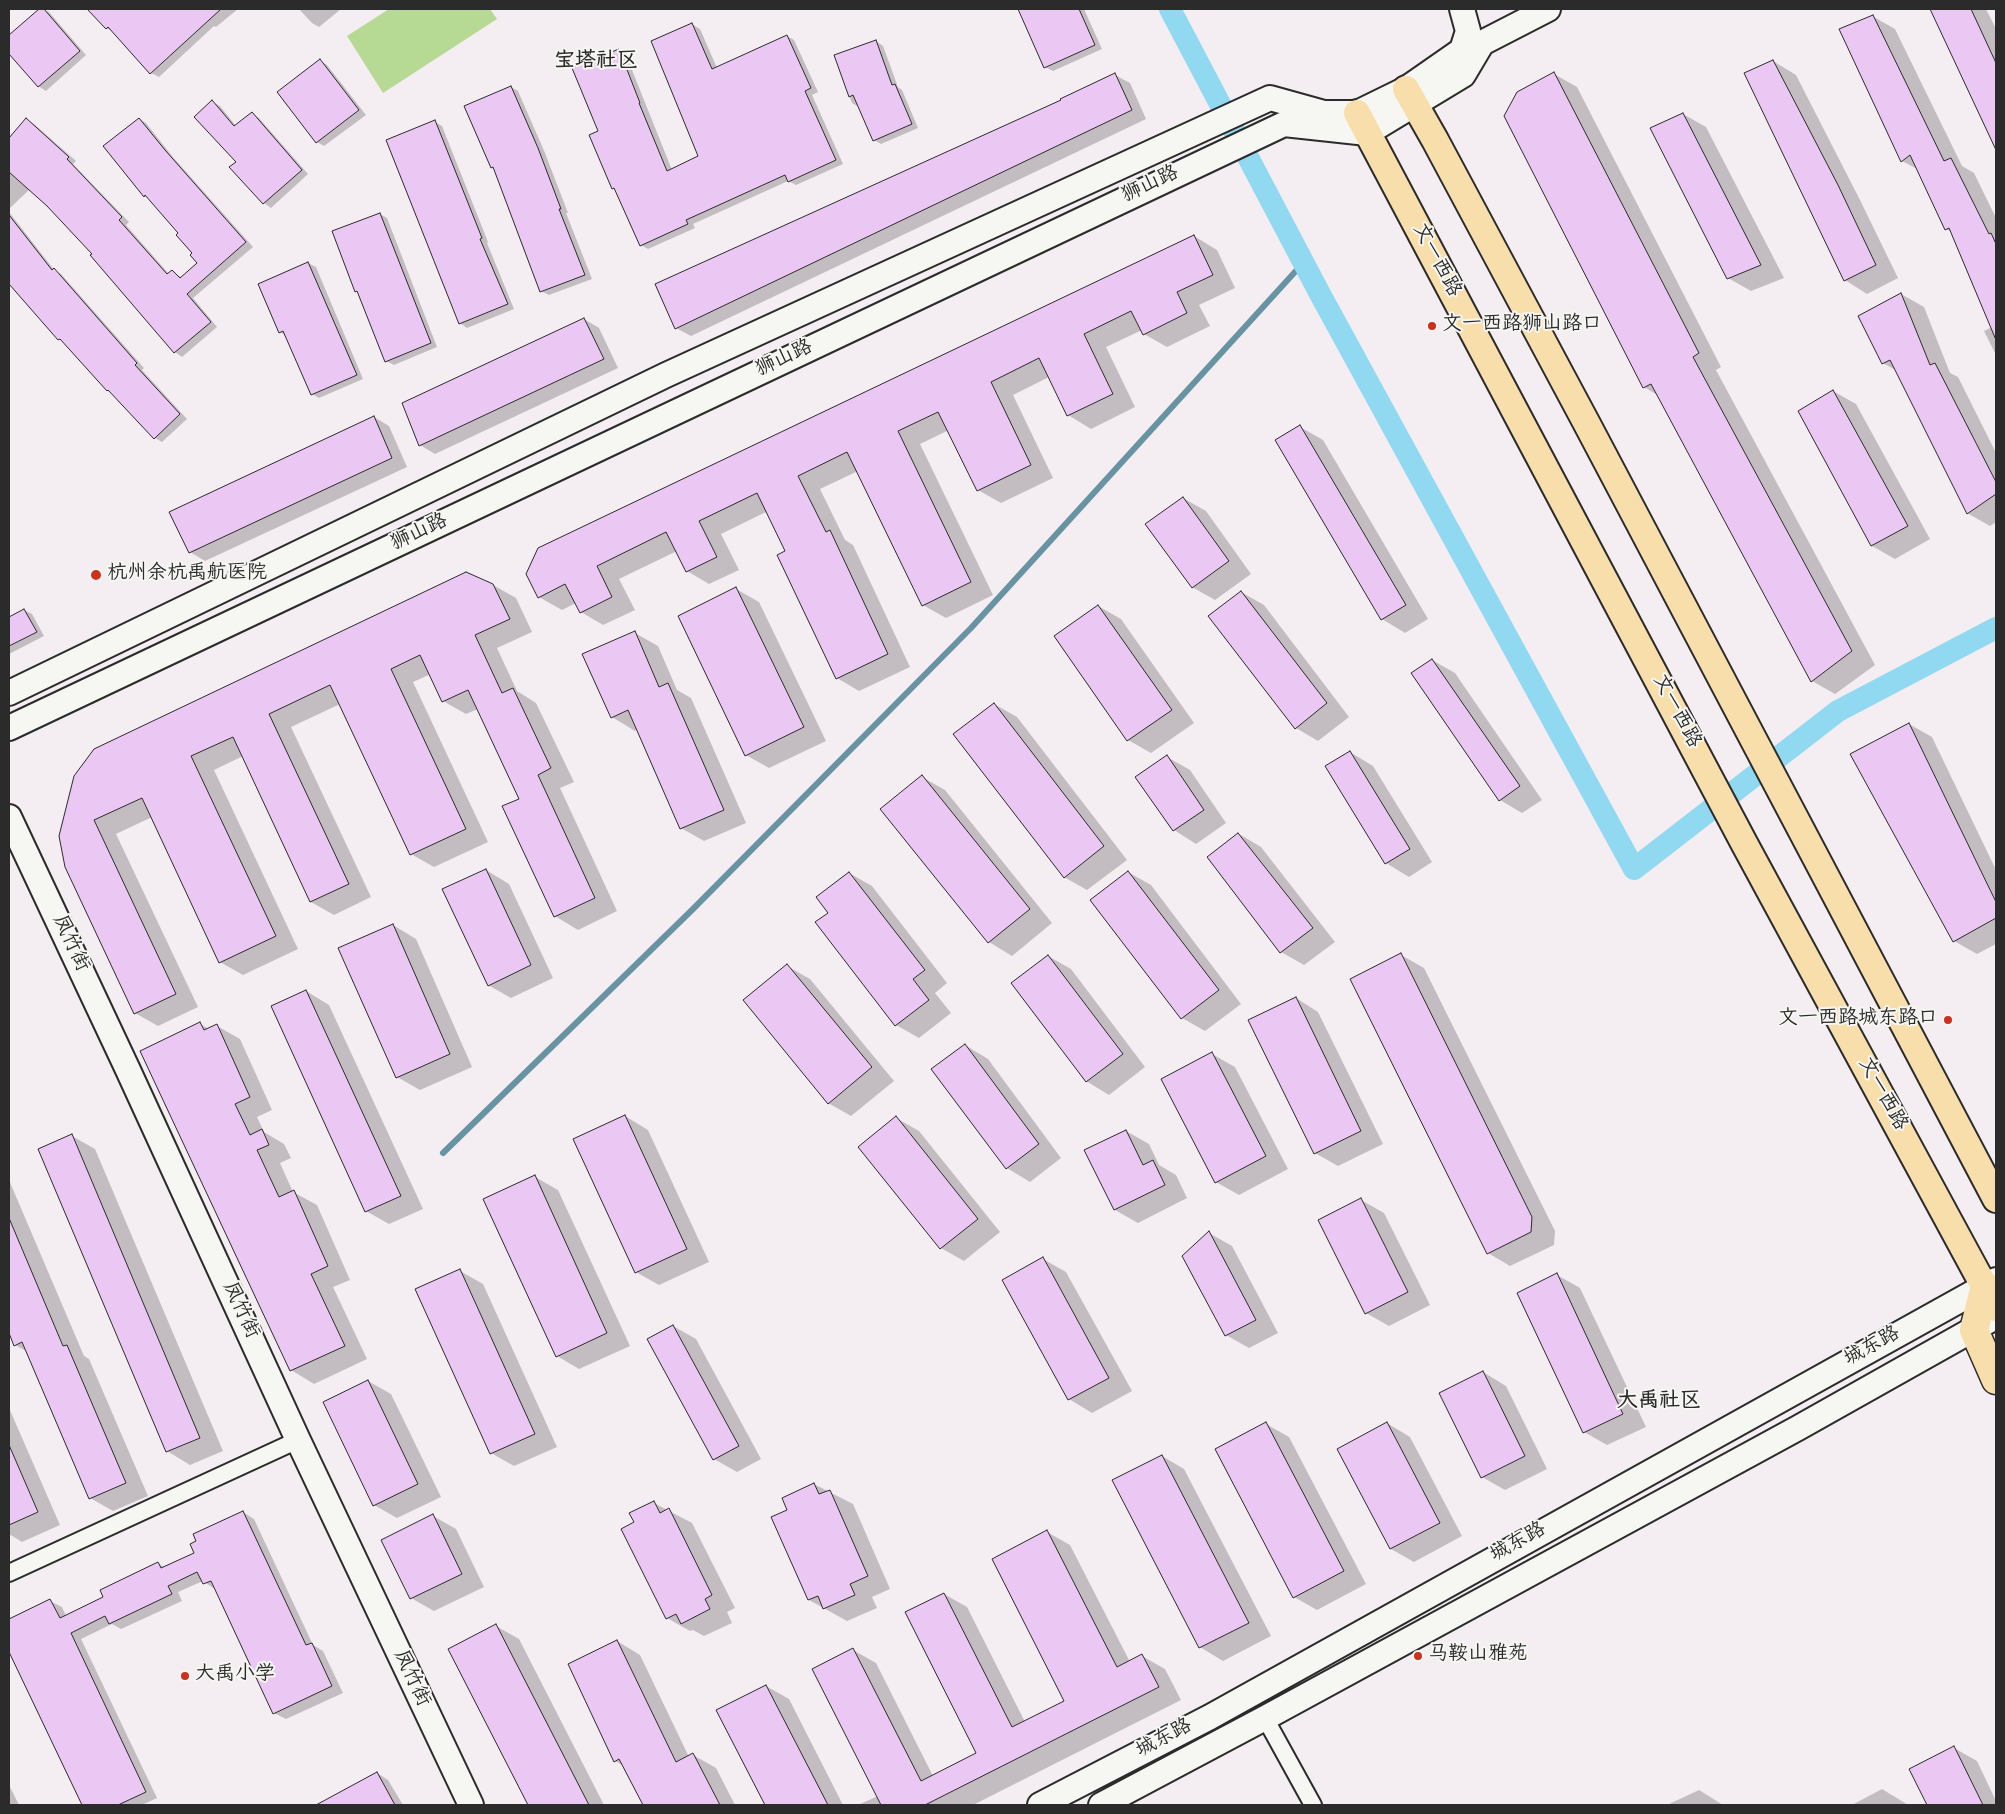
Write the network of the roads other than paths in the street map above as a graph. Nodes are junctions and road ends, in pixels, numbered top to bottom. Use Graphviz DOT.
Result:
graph roads {
  1 [pos="1462,9"];
  2 [pos="1548,9"];
  3 [pos="1410,97"];
  4 [pos="1362,123"];
  5 [pos="9,693"];
  6 [pos="9,728"];
  7 [pos="9,817"];
  8 [pos="1996,1199"];
  9 [pos="1993,1291"];
  10 [pos="1985,1324"];
  11 [pos="1996,1380"];
  12 [pos="298,1440"];
  13 [pos="9,1573"];
  14 [pos="1265,1718"];
  15 [pos="471,1805"];
  16 [pos="1040,1805"];
  17 [pos="1101,1805"];
  18 [pos="1313,1805"];
  1 -- 3 [label="main road, 狮山路"];
  2 -- 3 [label="main road, 狮山路"];
  3 -- 4 [label="main road, 狮山路"];
  3 -- 8 [label="main road"];
  4 -- 5 [label="main road, 狮山路"];
  4 -- 6 [label="main road, 狮山路"];
  4 -- 9 [label="main road, 文一西路"];
  7 -- 12 [label="main road, 凤竹街"];
  9 -- 10 [label="highway"];
  9 -- 16 [label="main road, 城东路"];
  10 -- 11 [label="highway"];
  10 -- 14 [label="main road, 城东路"];
  12 -- 13 [label="street"];
  12 -- 15 [label="main road, 凤竹街"];
  14 -- 17 [label="main road, 城东路"];
  14 -- 18 [label="street"];
}
